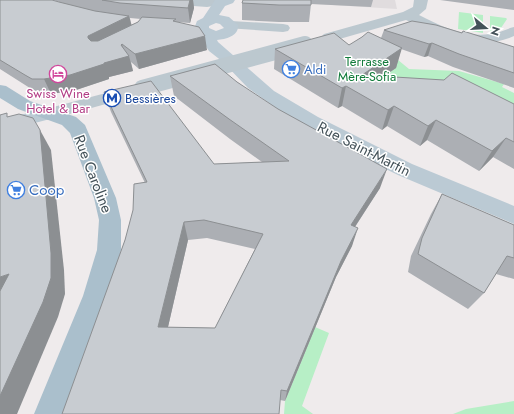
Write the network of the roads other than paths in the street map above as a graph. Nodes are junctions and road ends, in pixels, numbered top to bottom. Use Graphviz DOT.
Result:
graph roads {
  1 [pos="166,0"];
  2 [pos="228,0"];
  3 [pos="404,0"];
  4 [pos="415,9"];
  5 [pos="229,26"];
  6 [pos="201,28"];
  7 [pos="283,28"];
  8 [pos="514,31"];
  9 [pos="490,39"];
  10 [pos="503,51"];
  11 [pos="229,58"];
  12 [pos="0,90"];
  13 [pos="48,114"];
  14 [pos="0,126"];
  15 [pos="514,215"];
  16 [pos="49,414"];
  1 -- 2 [label="street"];
  2 -- 5 [label="street"];
  2 -- 6 [label="street"];
  3 -- 4 [label="street"];
  4 -- 9 [label="street"];
  4 -- 13 [label="street, bridge"];
  5 -- 6 [label="street"];
  5 -- 7 [label="street"];
  5 -- 11 [label="street"];
  6 -- 11 [label="street, Rue Saint-Martin"];
  8 -- 9 [label="street"];
  9 -- 10 [label="street"];
  11 -- 15 [label="street, Rue Saint-Martin"];
  12 -- 13 [label="main road, Rue Caroline"];
  13 -- 14 [label="street"];
  13 -- 16 [label="main road, Rue Caroline"];
}
